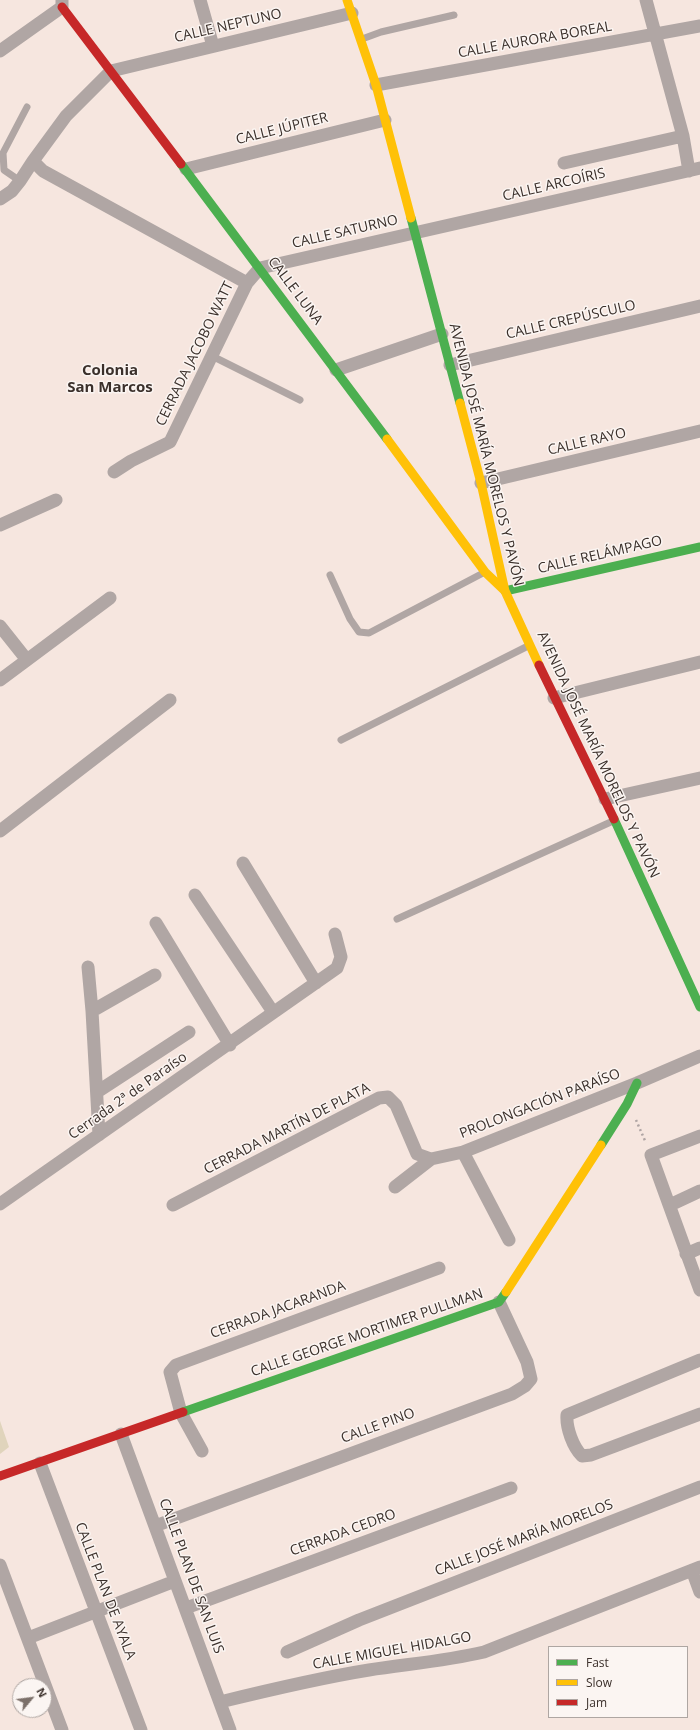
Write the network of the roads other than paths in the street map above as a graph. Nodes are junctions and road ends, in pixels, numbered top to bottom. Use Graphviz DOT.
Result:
graph roads {
  1 [pos="200,0"];
  2 [pos="347,0"];
  3 [pos="646,0"];
  4 [pos="62,4"];
  5 [pos="352,13"];
  6 [pos="454,15"];
  7 [pos="700,26"];
  8 [pos="656,35"];
  9 [pos="361,39"];
  10 [pos="213,46"];
  11 [pos="0,51"];
  12 [pos="111,71"];
  13 [pos="376,85"];
  14 [pos="27,107"];
  15 [pos="385,120"];
  16 [pos="683,136"];
  17 [pos="33,161"];
  18 [pos="564,163"];
  19 [pos="186,169"];
  20 [pos="694,170"];
  21 [pos="20,181"];
  22 [pos="0,199"];
  23 [pos="414,232"];
  24 [pos="260,268"];
  25 [pos="247,283"];
  26 [pos="700,306"];
  27 [pos="442,334"];
  28 [pos="212,356"];
  29 [pos="450,365"];
  30 [pos="336,370"];
  31 [pos="300,400"];
  32 [pos="700,431"];
  33 [pos="114,472"];
  34 [pos="481,483"];
  35 [pos="56,500"];
  36 [pos="0,525"];
  37 [pos="700,546"];
  38 [pos="485,572"];
  39 [pos="330,575"];
  40 [pos="505,591"];
  41 [pos="110,598"];
  42 [pos="0,626"];
  43 [pos="530,644"];
  44 [pos="27,660"];
  45 [pos="700,662"];
  46 [pos="0,680"];
  47 [pos="554,698"];
  48 [pos="170,700"];
  49 [pos="341,740"];
  50 [pos="700,778"];
  51 [pos="605,799"];
  52 [pos="614,820"];
  53 [pos="0,831"];
  54 [pos="243,862"];
  55 [pos="195,895"];
  56 [pos="396,919"];
  57 [pos="156,923"];
  58 [pos="335,934"];
  59 [pos="88,967"];
  60 [pos="155,975"];
  61 [pos="316,983"];
  62 [pos="700,1007"];
  63 [pos="92,1011"];
  64 [pos="273,1012"];
  65 [pos="189,1032"];
  66 [pos="230,1045"];
  67 [pos="700,1056"];
  68 [pos="637,1083"];
  69 [pos="97,1092"];
  70 [pos="100,1135"];
  71 [pos="700,1136"];
  72 [pos="463,1152"];
  73 [pos="431,1159"];
  74 [pos="395,1187"];
  75 [pos="700,1191"];
  76 [pos="0,1204"];
  77 [pos="670,1204"];
  78 [pos="172,1205"];
  79 [pos="509,1240"];
  80 [pos="700,1248"];
  81 [pos="686,1254"];
  82 [pos="439,1268"];
  83 [pos="700,1290"];
  84 [pos="499,1302"];
  85 [pos="700,1360"];
  86 [pos="181,1413"];
  87 [pos="700,1414"];
  88 [pos="120,1434"];
  89 [pos="202,1450"];
  90 [pos="40,1463"];
  91 [pos="0,1476"];
  92 [pos="700,1487"];
  93 [pos="511,1488"];
  94 [pos="155,1526"];
  95 [pos="0,1565"];
  96 [pos="696,1568"];
  97 [pos="175,1581"];
  98 [pos="700,1592"];
  99 [pos="186,1608"];
  100 [pos="95,1612"];
  101 [pos="28,1638"];
  102 [pos="287,1652"];
  103 [pos="220,1702"];
  104 [pos="62,1730"];
  105 [pos="141,1730"];
  106 [pos="230,1730"];
  1 -- 10 [label="street"];
  2 -- 5 [label="street, AVENIDA JOSÉ MARÍA MORELOS Y PAVÓN"];
  3 -- 8 [label="street"];
  4 -- 11 [label="street"];
  4 -- 12 [label="street, CALLE LUNA"];
  5 -- 9 [label="street, AVENIDA JOSÉ MARÍA MORELOS Y PAVÓN"];
  5 -- 10 [label="street, CALLE NEPTUNO"];
  6 -- 9 [label="lane"];
  7 -- 8 [label="street, CALLE AURORA BOREAL"];
  8 -- 13 [label="street, CALLE AURORA BOREAL"];
  8 -- 16 [label="street"];
  9 -- 13 [label="street, AVENIDA JOSÉ MARÍA MORELOS Y PAVÓN"];
  10 -- 12 [label="street, CALLE NEPTUNO"];
  12 -- 17 [label="street"];
  12 -- 19 [label="street, CALLE LUNA"];
  13 -- 15 [label="street, AVENIDA JOSÉ MARÍA MORELOS Y PAVÓN"];
  14 -- 21 [label="lane"];
  15 -- 19 [label="street, CALLE JÚPITER"];
  15 -- 23 [label="street, AVENIDA JOSÉ MARÍA MORELOS Y PAVÓN"];
  16 -- 18 [label="street"];
  16 -- 20 [label="street"];
  17 -- 21 [label="street"];
  17 -- 25 [label="street"];
  19 -- 24 [label="street, CALLE LUNA"];
  20 -- 23 [label="street, CALLE ARCOÍRIS"];
  21 -- 22 [label="street"];
  23 -- 24 [label="street, CALLE SATURNO"];
  23 -- 27 [label="street, AVENIDA JOSÉ MARÍA MORELOS Y PAVÓN"];
  24 -- 25 [label="street, CERRADA JACOBO WATT"];
  24 -- 30 [label="street, CALLE LUNA"];
  25 -- 28 [label="street, CERRADA JACOBO WATT"];
  26 -- 29 [label="street, CALLE CREPÚSCULO"];
  27 -- 29 [label="street, AVENIDA JOSÉ MARÍA MORELOS Y PAVÓN"];
  27 -- 30 [label="street"];
  28 -- 31 [label="lane"];
  28 -- 33 [label="street, CERRADA JACOBO WATT"];
  29 -- 34 [label="street, AVENIDA JOSÉ MARÍA MORELOS Y PAVÓN"];
  30 -- 38 [label="street, CALLE LUNA"];
  32 -- 34 [label="street, CALLE RAYO"];
  34 -- 40 [label="street, AVENIDA JOSÉ MARÍA MORELOS Y PAVÓN"];
  35 -- 36 [label="street"];
  37 -- 40 [label="street, CALLE RELÁMPAGO"];
  38 -- 39 [label="lane"];
  38 -- 40 [label="street, CALLE LUNA"];
  40 -- 43 [label="street, AVENIDA JOSÉ MARÍA MORELOS Y PAVÓN"];
  41 -- 44 [label="street"];
  42 -- 44 [label="street"];
  43 -- 47 [label="street, AVENIDA JOSÉ MARÍA MORELOS Y PAVÓN"];
  43 -- 49 [label="lane"];
  44 -- 46 [label="street"];
  45 -- 47 [label="street"];
  47 -- 51 [label="street, AVENIDA JOSÉ MARÍA MORELOS Y PAVÓN"];
  48 -- 53 [label="street"];
  50 -- 51 [label="street"];
  51 -- 52 [label="street, AVENIDA JOSÉ MARÍA MORELOS Y PAVÓN"];
  52 -- 56 [label="lane"];
  52 -- 62 [label="street, AVENIDA JOSÉ MARÍA MORELOS Y PAVÓN"];
  54 -- 61 [label="street"];
  55 -- 64 [label="street"];
  57 -- 66 [label="street"];
  58 -- 61 [label="street, Cerrada 2ª de Paraíso"];
  59 -- 63 [label="street"];
  60 -- 63 [label="street"];
  61 -- 64 [label="street, Cerrada 2ª de Paraíso"];
  63 -- 69 [label="street"];
  64 -- 66 [label="street, Cerrada 2ª de Paraíso"];
  65 -- 69 [label="street"];
  66 -- 70 [label="street, Cerrada 2ª de Paraíso"];
  67 -- 68 [label="street, PROLONGACIÓN PARAÍSO"];
  68 -- 72 [label="street, PROLONGACIÓN PARAÍSO"];
  68 -- 84 [label="street, CALLE GEORGE MORTIMER PULLMAN"];
  69 -- 70 [label="street"];
  70 -- 76 [label="street, Cerrada 2ª de Paraíso"];
  71 -- 77 [label="street"];
  72 -- 73 [label="street, PROLONGACIÓN PARAÍSO"];
  72 -- 79 [label="street"];
  73 -- 74 [label="street, PROLONGACIÓN PARAÍSO"];
  73 -- 78 [label="street, CERRADA MARTÍN DE PLATA"];
  75 -- 77 [label="street"];
  77 -- 81 [label="street"];
  80 -- 81 [label="street"];
  81 -- 83 [label="street"];
  82 -- 86 [label="street, CERRADA JACARANDA"];
  84 -- 86 [label="street, CALLE GEORGE MORTIMER PULLMAN"];
  84 -- 94 [label="street, CALLE PINO"];
  85 -- 87 [label="street"];
  86 -- 88 [label="street, CALLE GEORGE MORTIMER PULLMAN"];
  86 -- 89 [label="street"];
  88 -- 90 [label="street, CALLE GEORGE MORTIMER PULLMAN"];
  88 -- 94 [label="street, CALLE PLAN DE SAN LUIS"];
  90 -- 91 [label="street, CALLE GEORGE MORTIMER PULLMAN"];
  90 -- 100 [label="street, CALLE PLAN DE AYALA"];
  92 -- 102 [label="street, CALLE JOSÉ MARÍA MORELOS"];
  93 -- 99 [label="street, CERRADA CEDRO"];
  94 -- 97 [label="street, CALLE PLAN DE SAN LUIS"];
  95 -- 101 [label="street"];
  96 -- 98 [label="street"];
  96 -- 103 [label="street, CALLE MIGUEL HIDALGO"];
  97 -- 99 [label="street, CALLE PLAN DE SAN LUIS"];
  97 -- 100 [label="street"];
  99 -- 103 [label="street, CALLE PLAN DE SAN LUIS"];
  100 -- 101 [label="street"];
  100 -- 105 [label="street, CALLE PLAN DE AYALA"];
  101 -- 104 [label="street"];
  103 -- 106 [label="street, CALLE PLAN DE SAN LUIS"];
}
